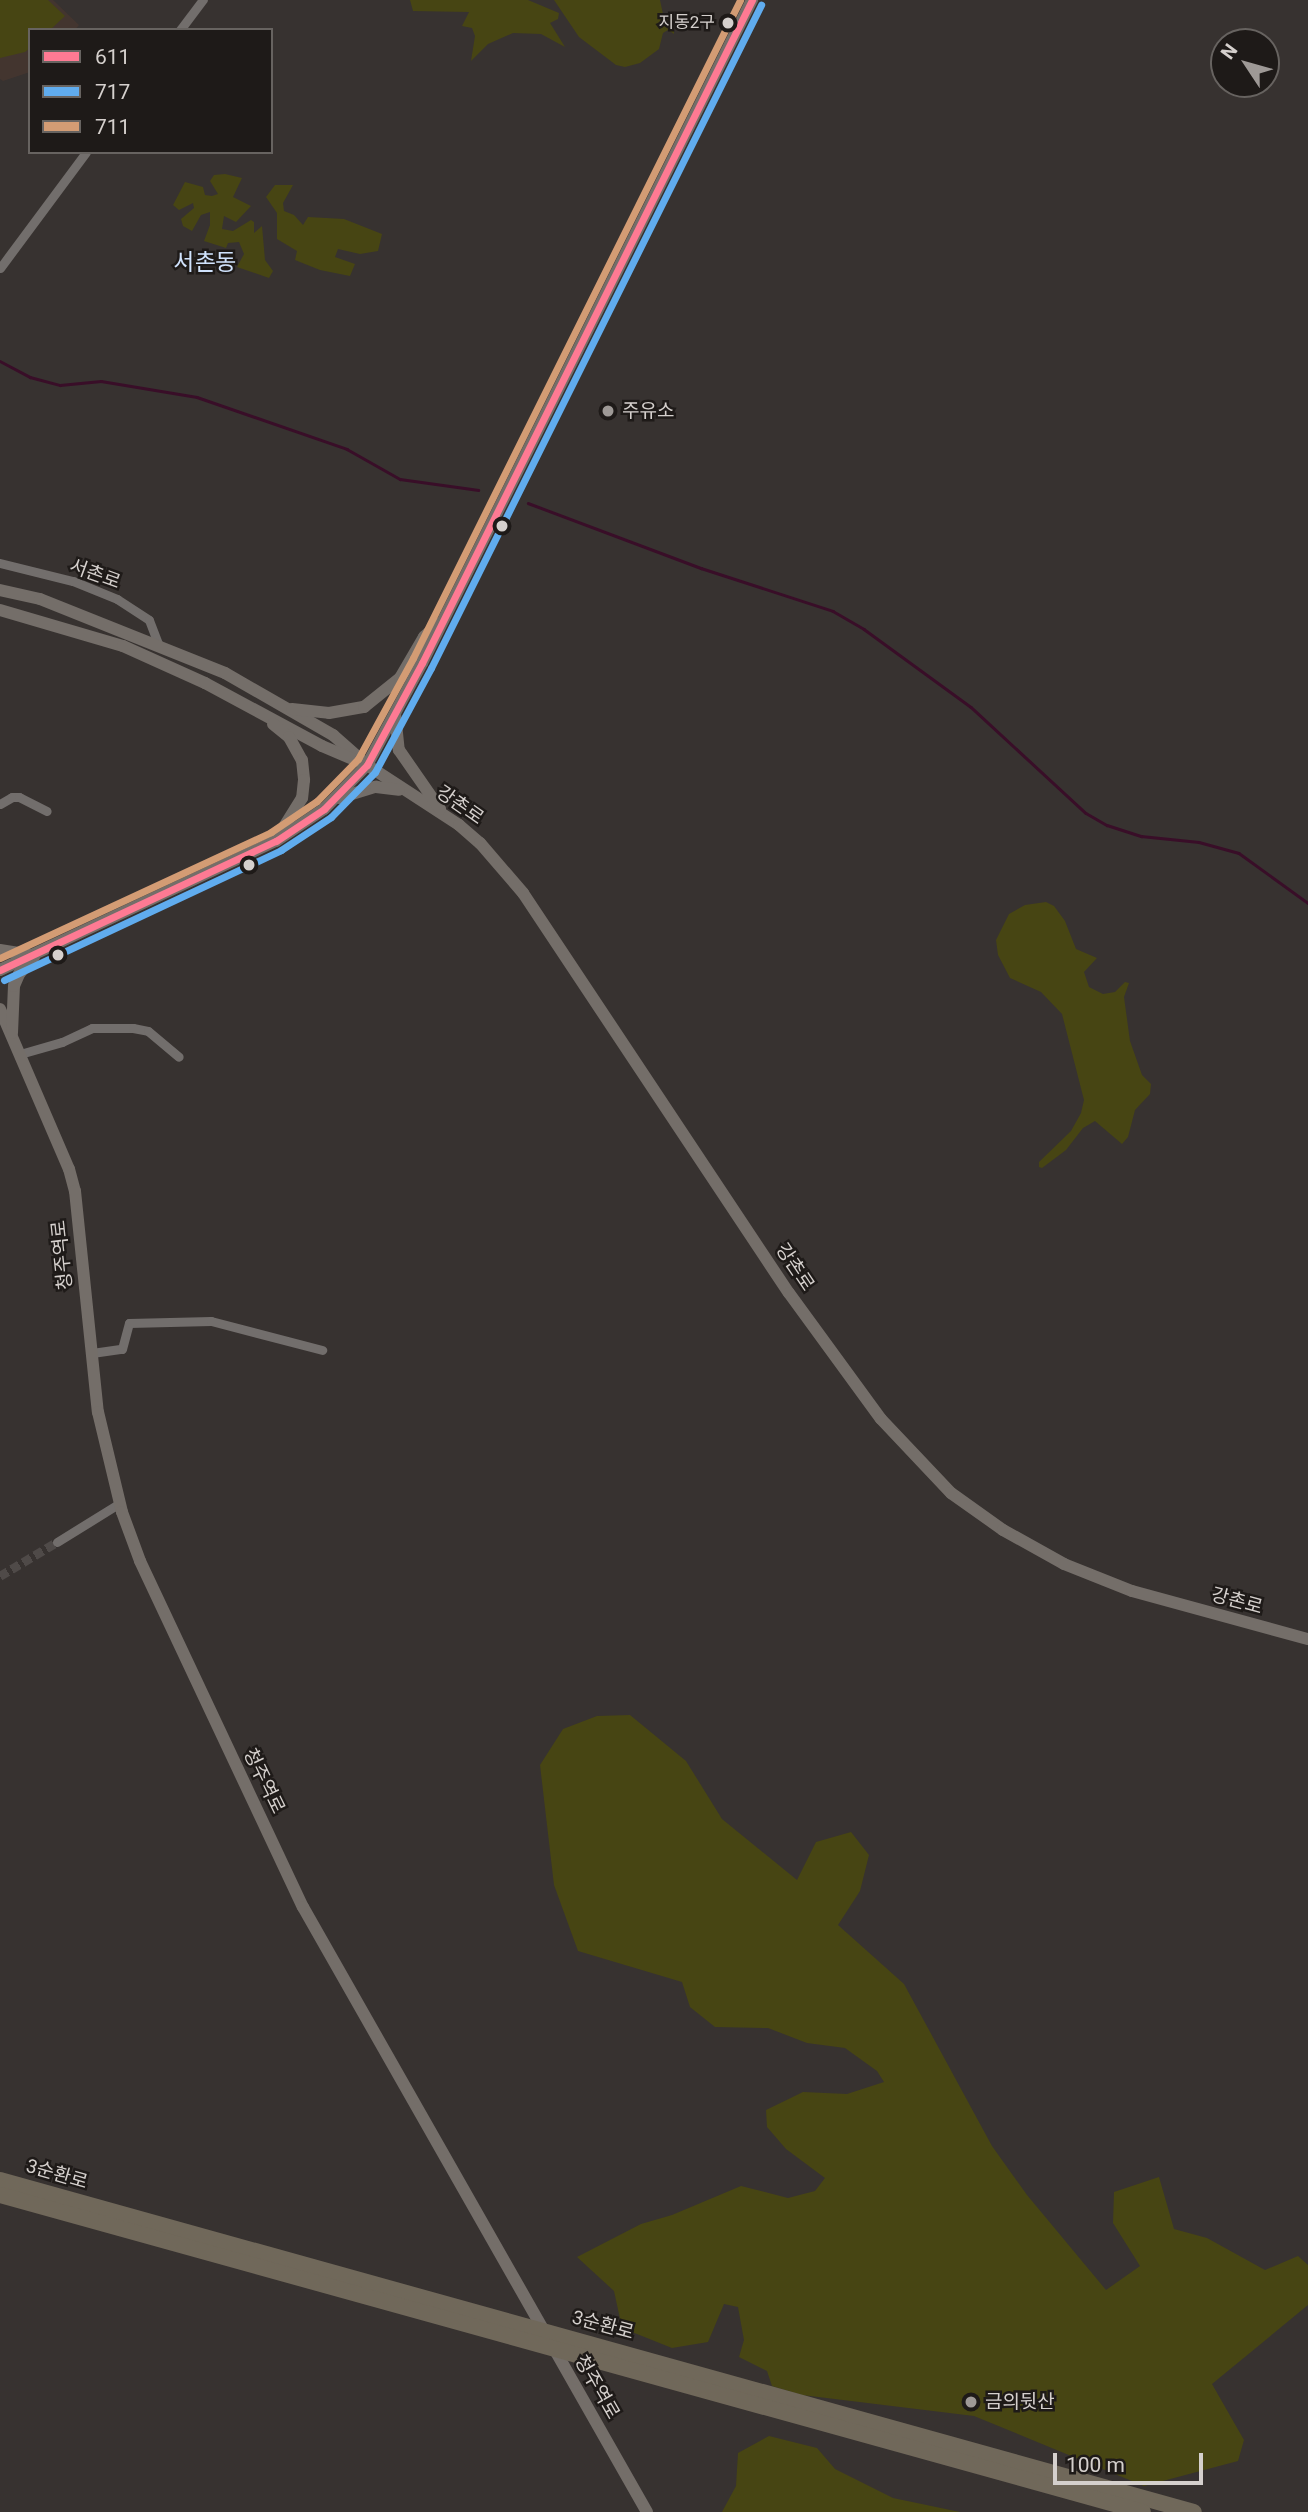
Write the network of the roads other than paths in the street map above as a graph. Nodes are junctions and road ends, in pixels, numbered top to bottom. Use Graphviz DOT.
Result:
graph roads {
  1 [pos="204,0"];
  2 [pos="752,0"];
  3 [pos="182,28"];
  4 [pos="85,154"];
  5 [pos="0,268"];
  6 [pos="0,563"];
  7 [pos="0,590"];
  8 [pos="0,610"];
  9 [pos="443,620"];
  10 [pos="158,644"];
  11 [pos="251,706"];
  12 [pos="285,708"];
  13 [pos="395,714"];
  14 [pos="366,765"];
  15 [pos="408,792"];
  16 [pos="336,799"];
  17 [pos="0,804"];
  18 [pos="47,811"];
  19 [pos="446,817"];
  20 [pos="276,841"];
  21 [pos="0,950"];
  22 [pos="34,953"];
  23 [pos="0,970"];
  24 [pos="0,1009"];
  25 [pos="0,1027"];
  26 [pos="12,1037"];
  27 [pos="20,1054"];
  28 [pos="179,1057"];
  29 [pos="322,1350"];
  30 [pos="92,1353"];
  31 [pos="120,1503"];
  32 [pos="57,1542"];
  33 [pos="1308,1639"];
  34 [pos="0,2179"];
  35 [pos="0,2195"];
  36 [pos="578,2347"];
  37 [pos="647,2512"];
  38 [pos="1143,2512"];
  39 [pos="1194,2512"];
  1 -- 3 [label="street"];
  2 -- 9 [label="main road"];
  4 -- 5 [label="street"];
  6 -- 10 [label="street, 서촌로"];
  7 -- 10 [label="main road"];
  8 -- 11 [label="main road"];
  9 -- 12 [label="main road"];
  9 -- 13 [label="main road"];
  10 -- 12 [label="main road"];
  11 -- 14 [label="main road"];
  11 -- 20 [label="main road"];
  12 -- 14 [label="main road"];
  13 -- 14 [label="main road"];
  13 -- 19 [label="main road"];
  14 -- 15 [label="main road, 강촌로"];
  14 -- 16 [label="main road"];
  15 -- 16 [label="main road"];
  15 -- 19 [label="main road, 강촌로"];
  16 -- 20 [label="main road"];
  17 -- 18 [label="street"];
  19 -- 33 [label="main road, 강촌로"];
  20 -- 22 [label="main road"];
  21 -- 22 [label="main road"];
  22 -- 23 [label="main road"];
  22 -- 26 [label="main road"];
  24 -- 26 [label="main road, 청주역로"];
  25 -- 26 [label="street"];
  26 -- 27 [label="main road, 청주역로"];
  27 -- 28 [label="street"];
  27 -- 30 [label="main road, 청주역로"];
  29 -- 30 [label="street"];
  30 -- 31 [label="main road, 청주역로"];
  31 -- 32 [label="street"];
  31 -- 37 [label="main road, 청주역로"];
  34 -- 36 [label="highway, 3순환로"];
  35 -- 36 [label="highway, 3순환로"];
  36 -- 38 [label="highway, 3순환로"];
  36 -- 39 [label="highway, 3순환로"];
}
